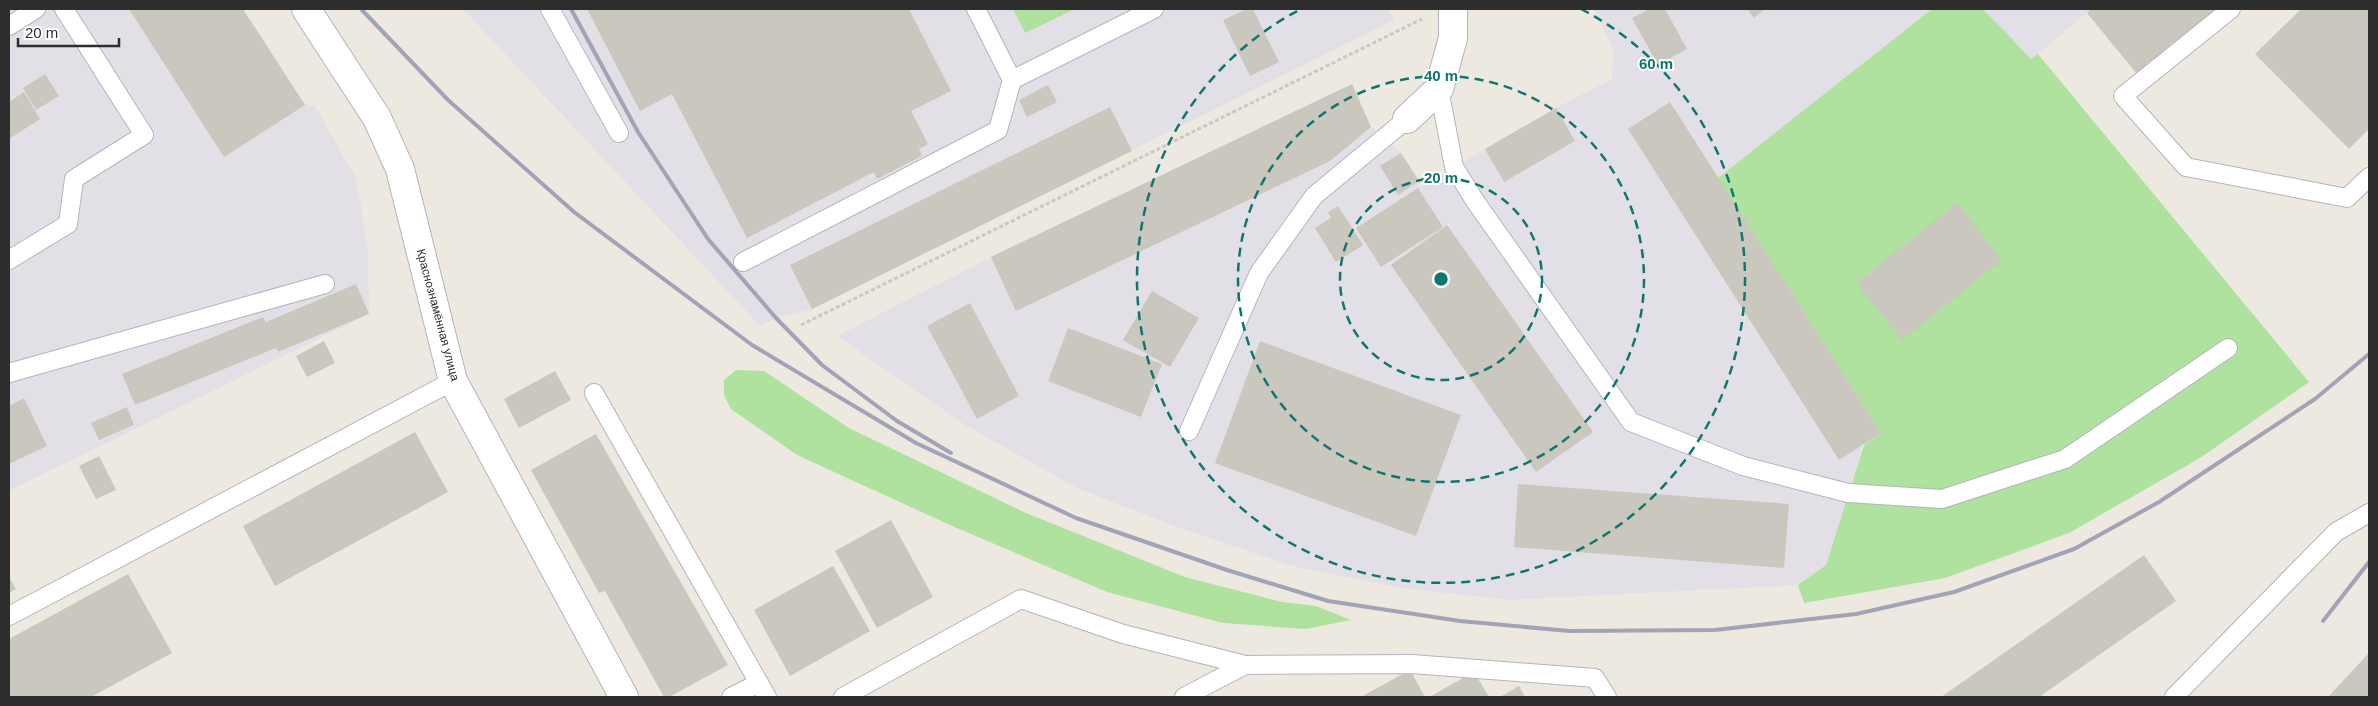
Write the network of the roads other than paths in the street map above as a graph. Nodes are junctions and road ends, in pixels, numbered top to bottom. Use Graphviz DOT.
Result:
graph roads {
  1 [pos="36,9"];
  2 [pos="64,9"];
  3 [pos="306,9"];
  4 [pos="550,9"];
  5 [pos="976,9"];
  6 [pos="1154,9"];
  7 [pos="1453,9"];
  8 [pos="2231,9"];
  9 [pos="9,26"];
  10 [pos="1012,80"];
  11 [pos="1439,89"];
  12 [pos="1407,119"];
  13 [pos="619,133"];
  14 [pos="2369,176"];
  15 [pos="9,260"];
  16 [pos="743,262"];
  17 [pos="325,284"];
  18 [pos="2228,348"];
  19 [pos="9,373"];
  20 [pos="453,381"];
  21 [pos="594,393"];
  22 [pos="1189,431"];
  23 [pos="2369,513"];
  24 [pos="9,616"];
  25 [pos="1245,665"];
  26 [pos="763,690"];
  27 [pos="624,697"];
  28 [pos="731,697"];
  29 [pos="843,697"];
  30 [pos="1184,697"];
  31 [pos="1607,697"];
  32 [pos="2174,697"];
  1 -- 9 [label="lane"];
  2 -- 15 [label="lane"];
  3 -- 20 [label="street, Краснознамённая улица"];
  4 -- 13 [label="lane"];
  5 -- 10 [label="lane"];
  6 -- 10 [label="lane"];
  7 -- 11 [label="street"];
  8 -- 14 [label="lane"];
  10 -- 16 [label="lane"];
  11 -- 12 [label="street"];
  11 -- 18 [label="lane"];
  12 -- 22 [label="lane"];
  17 -- 19 [label="lane"];
  20 -- 24 [label="lane"];
  20 -- 27 [label="street, Краснознамённая улица"];
  21 -- 26 [label="lane"];
  23 -- 32 [label="lane"];
  25 -- 29 [label="lane"];
  25 -- 30 [label="lane"];
  25 -- 31 [label="lane"];
  26 -- 28 [label="lane"];
}
